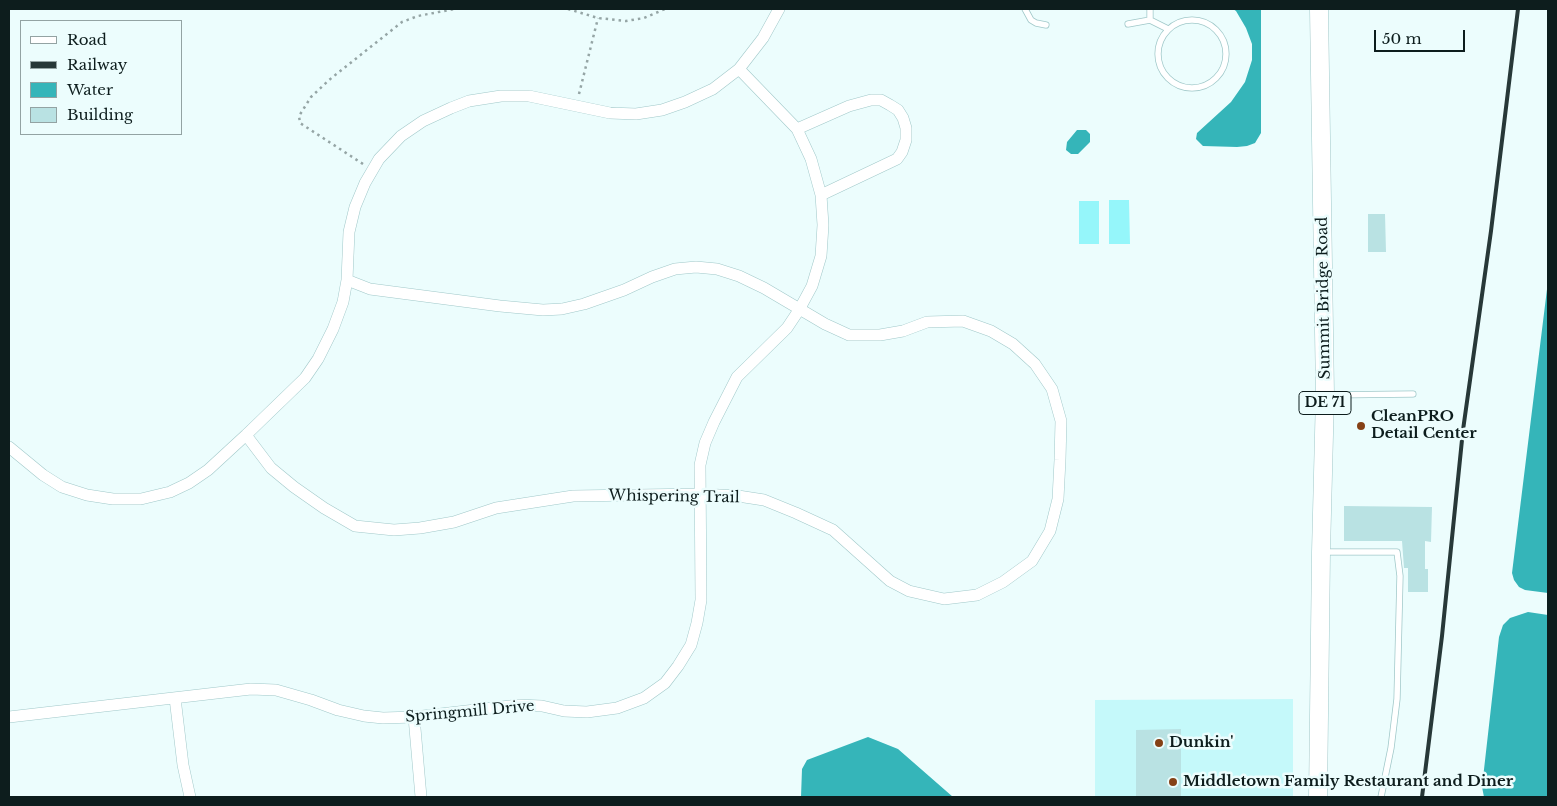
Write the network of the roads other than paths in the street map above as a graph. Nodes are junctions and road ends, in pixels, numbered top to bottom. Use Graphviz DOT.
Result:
graph roads {
  1 [pos="779,9"];
  2 [pos="1025,9"];
  3 [pos="1150,9"];
  4 [pos="1320,9"];
  5 [pos="1150,20"];
  6 [pos="1128,24"];
  7 [pos="1046,25"];
  8 [pos="1168,28"];
  9 [pos="739,69"];
  10 [pos="797,129"];
  11 [pos="821,195"];
  12 [pos="347,280"];
  13 [pos="799,310"];
  14 [pos="1413,394"];
  15 [pos="1325,395"];
  16 [pos="246,435"];
  17 [pos="9,447"];
  18 [pos="701,494"];
  19 [pos="1321,552"];
  20 [pos="175,698"];
  21 [pos="9,716"];
  22 [pos="414,717"];
  23 [pos="190,797"];
  24 [pos="421,797"];
  25 [pos="1318,797"];
  26 [pos="1381,797"];
  1 -- 9 [label="street"];
  2 -- 7 [label="lane"];
  3 -- 5 [label="lane"];
  4 -- 15 [label="main road, Summit Bridge Road / DE 71"];
  5 -- 6 [label="lane"];
  5 -- 8 [label="lane"];
  8 -- 8 [label="lane"];
  9 -- 10 [label="street, Springmill Drive"];
  9 -- 12 [label="street"];
  10 -- 11 [label="street, Springmill Drive"];
  10 -- 11 [label="street"];
  11 -- 13 [label="street, Springmill Drive"];
  12 -- 13 [label="street, Whispering Trail"];
  12 -- 16 [label="street"];
  13 -- 18 [label="street, Springmill Drive"];
  13 -- 18 [label="street, Whispering Trail"];
  14 -- 15 [label="lane"];
  15 -- 19 [label="main road, Summit Bridge Road / DE 71"];
  16 -- 17 [label="street"];
  16 -- 18 [label="street, Whispering Trail"];
  18 -- 22 [label="street, Springmill Drive"];
  19 -- 25 [label="main road, Summit Bridge Road / DE 71"];
  19 -- 26 [label="lane"];
  20 -- 21 [label="street, Springmill Drive"];
  20 -- 22 [label="street, Springmill Drive"];
  20 -- 23 [label="street"];
  22 -- 24 [label="street"];
}
